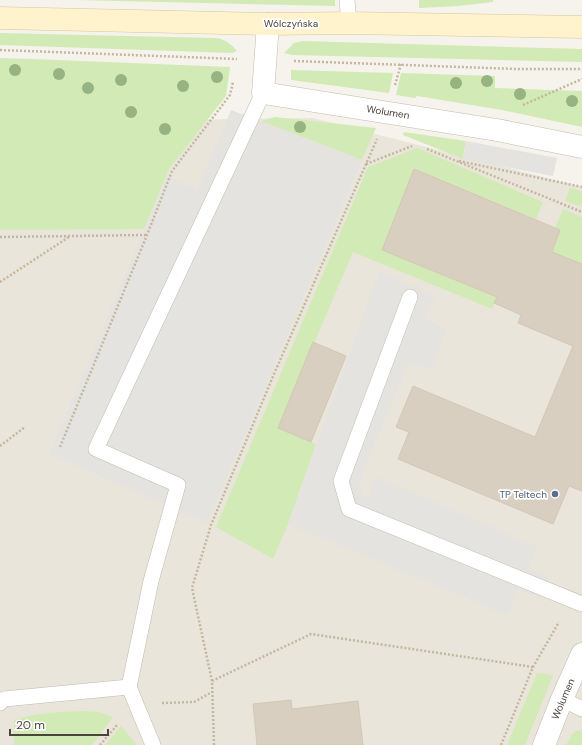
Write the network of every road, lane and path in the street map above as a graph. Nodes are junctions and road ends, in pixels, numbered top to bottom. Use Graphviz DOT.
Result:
graph roads {
  1 [pos="347,0"];
  2 [pos="0,18"];
  3 [pos="349,23"];
  4 [pos="268,24"];
  5 [pos="582,27"];
  6 [pos="401,64"];
  7 [pos="582,79"];
  8 [pos="394,89"];
  9 [pos="263,93"];
  10 [pos="230,95"];
  11 [pos="386,112"];
  12 [pos="497,130"];
  13 [pos="408,141"];
  14 [pos="582,147"];
  15 [pos="422,148"];
  16 [pos="451,159"];
  17 [pos="366,164"];
  18 [pos="582,187"];
  19 [pos="582,212"];
  20 [pos="147,235"];
  21 [pos="0,237"];
  22 [pos="70,237"];
  23 [pos="0,282"];
  24 [pos="410,297"];
  25 [pos="25,428"];
  26 [pos="0,446"];
  27 [pos="60,447"];
  28 [pos="577,601"];
  29 [pos="582,654"];
  30 [pos="533,667"];
  31 [pos="212,681"];
  32 [pos="129,686"];
  33 [pos="562,699"];
  34 [pos="0,702"];
  35 [pos="582,709"];
  36 [pos="153,745"];
  37 [pos="214,745"];
  38 [pos="501,745"];
  39 [pos="544,745"];
  1 -- 3 [label="lane"];
  2 -- 4 [label="main road, Wólczyńska"];
  3 -- 4 [label="main road, Wólczyńska"];
  3 -- 5 [label="main road, Wólczyńska"];
  4 -- 9 [label="street"];
  6 -- 8 [label="path"];
  7 -- 12 [label="path"];
  9 -- 11 [label="street, Wolumen"];
  9 -- 32 [label="lane"];
  10 -- 20 [label="path"];
  11 -- 12 [label="street, Wolumen"];
  11 -- 17 [label="path"];
  12 -- 14 [label="street, Wolumen"];
  13 -- 17 [label="path"];
  15 -- 16 [label="path"];
  16 -- 18 [label="path"];
  16 -- 19 [label="path"];
  17 -- 31 [label="path"];
  20 -- 22 [label="path"];
  20 -- 27 [label="path"];
  21 -- 22 [label="path"];
  22 -- 23 [label="path"];
  24 -- 28 [label="lane"];
  25 -- 26 [label="path"];
  28 -- 30 [label="path"];
  29 -- 33 [label="street, Wolumen"];
  30 -- 31 [label="path"];
  30 -- 38 [label="path"];
  31 -- 37 [label="path"];
  32 -- 34 [label="lane"];
  32 -- 36 [label="lane"];
  33 -- 35 [label="lane"];
  33 -- 39 [label="street, Wolumen"];
}
